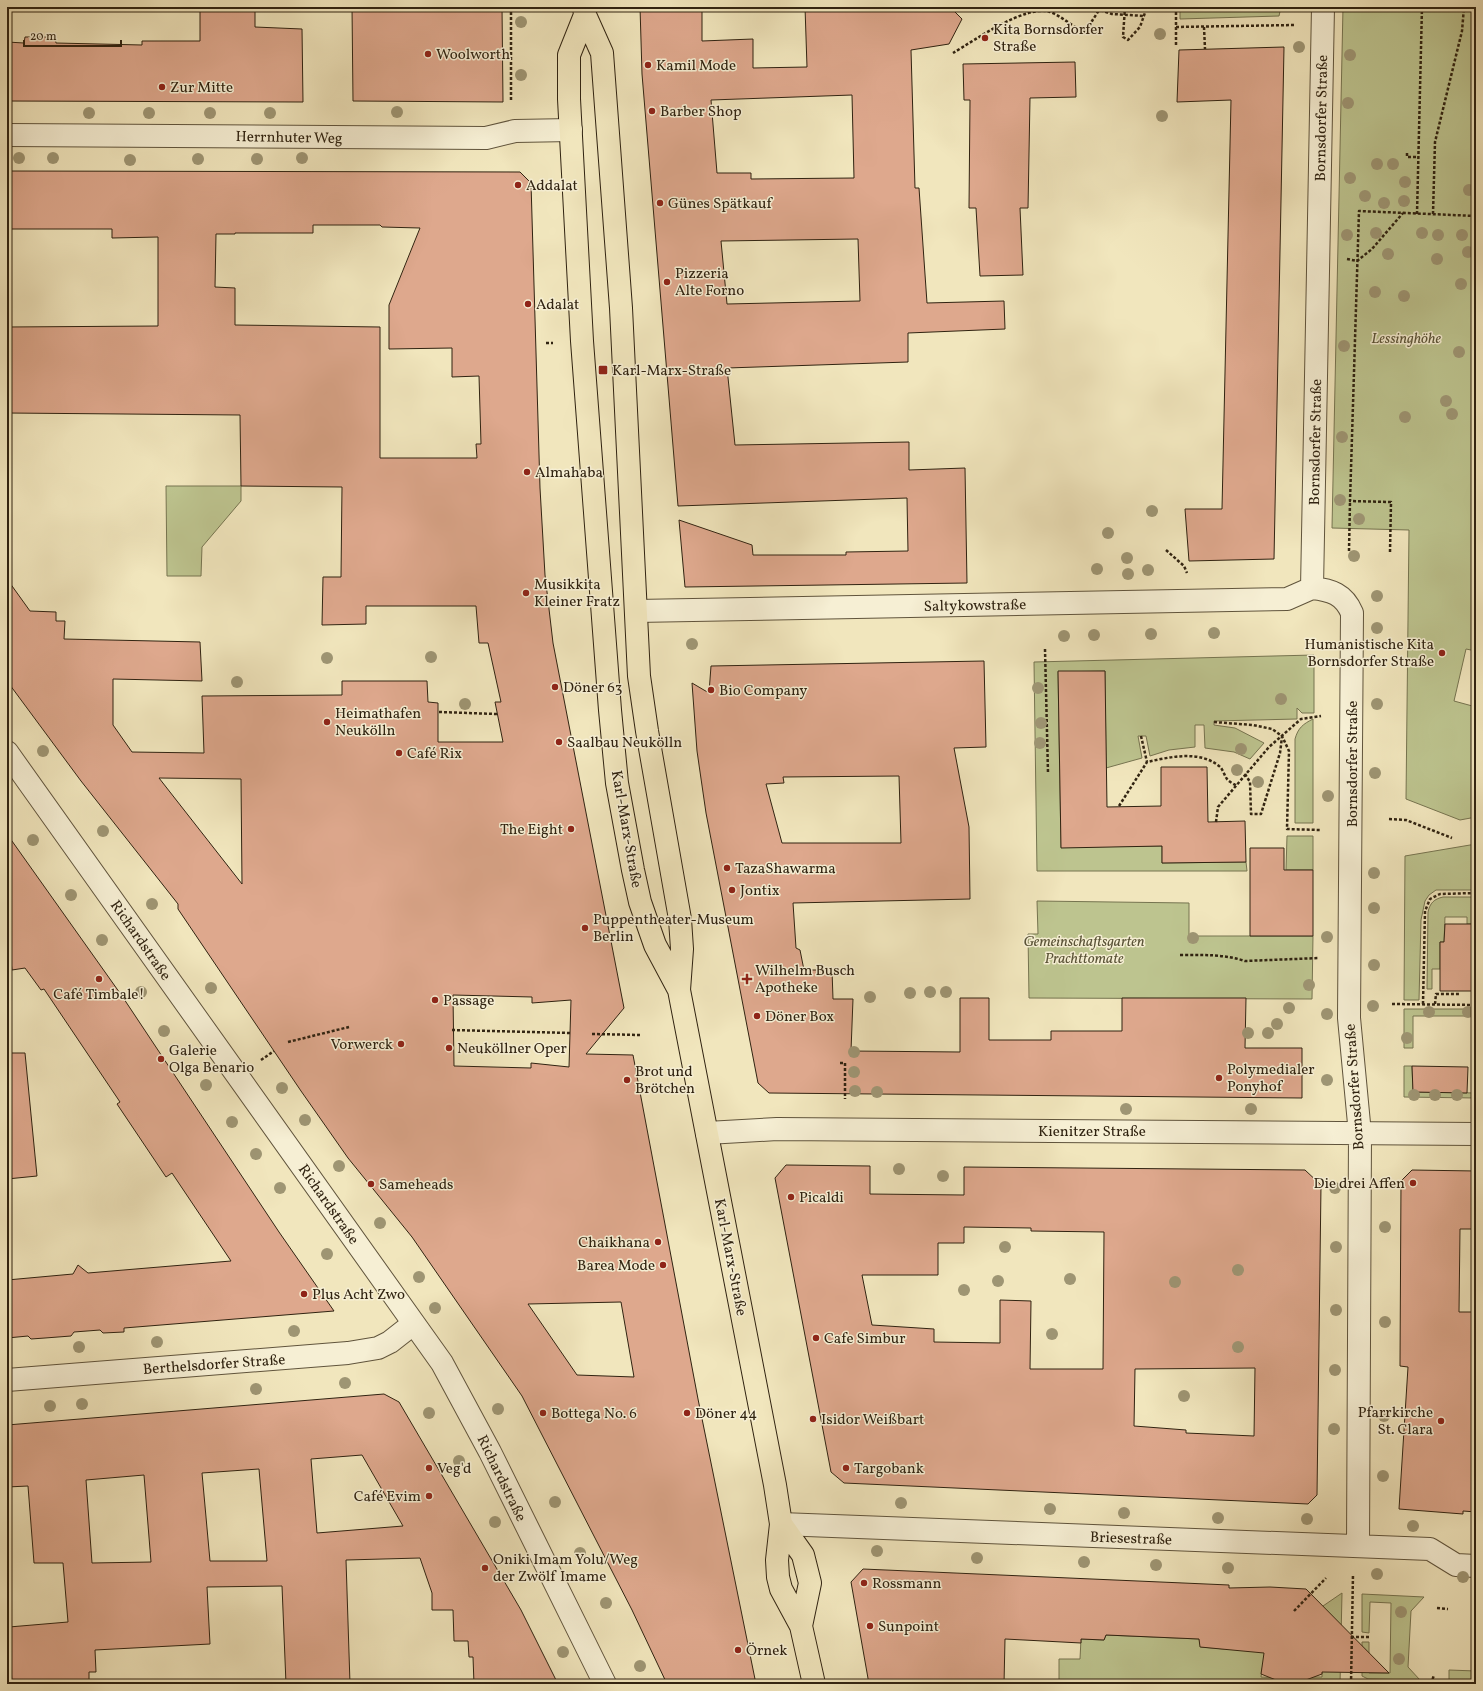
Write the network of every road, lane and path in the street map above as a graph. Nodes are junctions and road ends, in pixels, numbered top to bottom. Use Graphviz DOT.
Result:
graph roads {
  1 [pos="511,7"];
  2 [pos="1052,7"];
  3 [pos="1091,7"];
  4 [pos="1125,7"];
  5 [pos="1147,7"];
  6 [pos="1176,7"];
  7 [pos="1324,7"];
  8 [pos="1422,7"];
  9 [pos="1464,7"];
  10 [pos="1100,8"];
  11 [pos="585,11"];
  12 [pos="1051,12"];
  13 [pos="1125,13"];
  14 [pos="1144,16"];
  15 [pos="1294,25"];
  16 [pos="1176,27"];
  17 [pos="1204,27"];
  18 [pos="1176,46"];
  19 [pos="1205,49"];
  20 [pos="953,53"];
  21 [pos="511,106"];
  22 [pos="570,130"];
  23 [pos="7,135"];
  24 [pos="1407,153"];
  25 [pos="1418,157"];
  26 [pos="1403,213"];
  27 [pos="1417,214"];
  28 [pos="1433,214"];
  29 [pos="1476,216"];
  30 [pos="1318,252"];
  31 [pos="1357,261"];
  32 [pos="1350,501"];
  33 [pos="1166,550"];
  34 [pos="1349,552"];
  35 [pos="1390,552"];
  36 [pos="1188,577"];
  37 [pos="1312,588"];
  38 [pos="636,611"];
  39 [pos="1045,649"];
  40 [pos="439,712"];
  41 [pos="497,714"];
  42 [pos="1321,716"];
  43 [pos="1214,722"];
  44 [pos="1141,736"];
  45 [pos="1282,736"];
  46 [pos="7,752"];
  47 [pos="1147,762"];
  48 [pos="1048,774"];
  49 [pos="1245,774"];
  50 [pos="1237,786"];
  51 [pos="1119,806"];
  52 [pos="1389,819"];
  53 [pos="1216,822"];
  54 [pos="1320,830"];
  55 [pos="1452,838"];
  56 [pos="1476,894"];
  57 [pos="1180,955"];
  58 [pos="1319,958"];
  59 [pos="679,990"];
  60 [pos="1459,994"];
  61 [pos="1392,1004"];
  62 [pos="1423,1004"];
  63 [pos="1436,1004"];
  64 [pos="1476,1005"];
  65 [pos="349,1027"];
  66 [pos="452,1030"];
  67 [pos="570,1033"];
  68 [pos="592,1034"];
  69 [pos="641,1035"];
  70 [pos="288,1042"];
  71 [pos="274,1051"];
  72 [pos="266,1056"];
  73 [pos="840,1063"];
  74 [pos="845,1099"];
  75 [pos="707,1133"];
  76 [pos="1360,1134"];
  77 [pos="1476,1134"];
  78 [pos="413,1324"];
  79 [pos="7,1380"];
  80 [pos="781,1524"];
  81 [pos="1358,1546"];
  82 [pos="1476,1566"];
  83 [pos="1326,1578"];
  84 [pos="1437,1608"];
  85 [pos="1448,1609"];
  86 [pos="1294,1611"];
  87 [pos="801,1626"];
  88 [pos="1352,1637"];
  89 [pos="1369,1638"];
  90 [pos="1434,1675"];
  91 [pos="605,1684"];
  92 [pos="814,1684"];
  93 [pos="1351,1684"];
  94 [pos="1432,1684"];
  1 -- 21 [label="path"];
  2 -- 12 [label="path"];
  3 -- 10 [label="path"];
  4 -- 13 [label="path"];
  5 -- 14 [label="path"];
  6 -- 16 [label="path"];
  7 -- 30 [label="street, Bornsdorfer Straße"];
  8 -- 25 [label="path"];
  9 -- 28 [label="path"];
  10 -- 12 [label="path"];
  10 -- 13 [label="path"];
  11 -- 22 [label="main road, Karl-Marx-Straße"];
  11 -- 38 [label="main road, Karl-Marx-Straße"];
  12 -- 20 [label="path"];
  13 -- 14 [label="path"];
  13 -- 14 [label="path"];
  15 -- 17 [label="path"];
  16 -- 17 [label="path"];
  16 -- 18 [label="path"];
  17 -- 19 [label="path"];
  22 -- 23 [label="street, Herrnhuter Weg"];
  22 -- 59 [label="main road, Karl-Marx-Straße"];
  24 -- 25 [label="path"];
  25 -- 27 [label="path"];
  26 -- 27 [label="path"];
  26 -- 31 [label="path"];
  26 -- 31 [label="path"];
  27 -- 28 [label="path"];
  28 -- 29 [label="path"];
  30 -- 31 [label="path"];
  30 -- 37 [label="street, Bornsdorfer Straße"];
  31 -- 32 [label="path"];
  32 -- 34 [label="path"];
  32 -- 35 [label="path"];
  33 -- 36 [label="path"];
  37 -- 38 [label="street, Saltykowstraße"];
  37 -- 76 [label="street, Bornsdorfer Straße"];
  38 -- 59 [label="main road, Karl-Marx-Straße"];
  39 -- 48 [label="path"];
  40 -- 41 [label="path"];
  42 -- 45 [label="path"];
  43 -- 45 [label="path"];
  44 -- 47 [label="path"];
  45 -- 49 [label="path"];
  45 -- 49 [label="path"];
  45 -- 54 [label="path"];
  46 -- 78 [label="street, Richardstraße"];
  47 -- 50 [label="path"];
  47 -- 51 [label="path"];
  49 -- 50 [label="path"];
  50 -- 53 [label="path"];
  52 -- 55 [label="path"];
  56 -- 62 [label="path"];
  57 -- 58 [label="path"];
  59 -- 75 [label="main road, Karl-Marx-Straße"];
  60 -- 63 [label="path"];
  61 -- 62 [label="path"];
  62 -- 63 [label="path"];
  63 -- 64 [label="path"];
  65 -- 70 [label="path"];
  66 -- 67 [label="path"];
  68 -- 69 [label="path"];
  71 -- 72 [label="path"];
  73 -- 74 [label="path"];
  75 -- 76 [label="street, Kienitzer Straße"];
  75 -- 80 [label="main road, Karl-Marx-Straße"];
  76 -- 77 [label="street, Kienitzer Straße"];
  76 -- 81 [label="street, Bornsdorfer Straße"];
  78 -- 79 [label="street, Berthelsdorfer Straße"];
  78 -- 91 [label="street, Richardstraße"];
  80 -- 81 [label="street, Briesestraße"];
  80 -- 87 [label="main road, Karl-Marx-Straße"];
  80 -- 87 [label="main road, Karl-Marx-Straße"];
  81 -- 82 [label="street, Briesestraße"];
  81 -- 88 [label="path"];
  83 -- 86 [label="path"];
  84 -- 85 [label="path"];
  87 -- 92 [label="main road, Karl-Marx-Straße"];
  88 -- 89 [label="path"];
  88 -- 93 [label="path"];
  90 -- 94 [label="path"];
}
